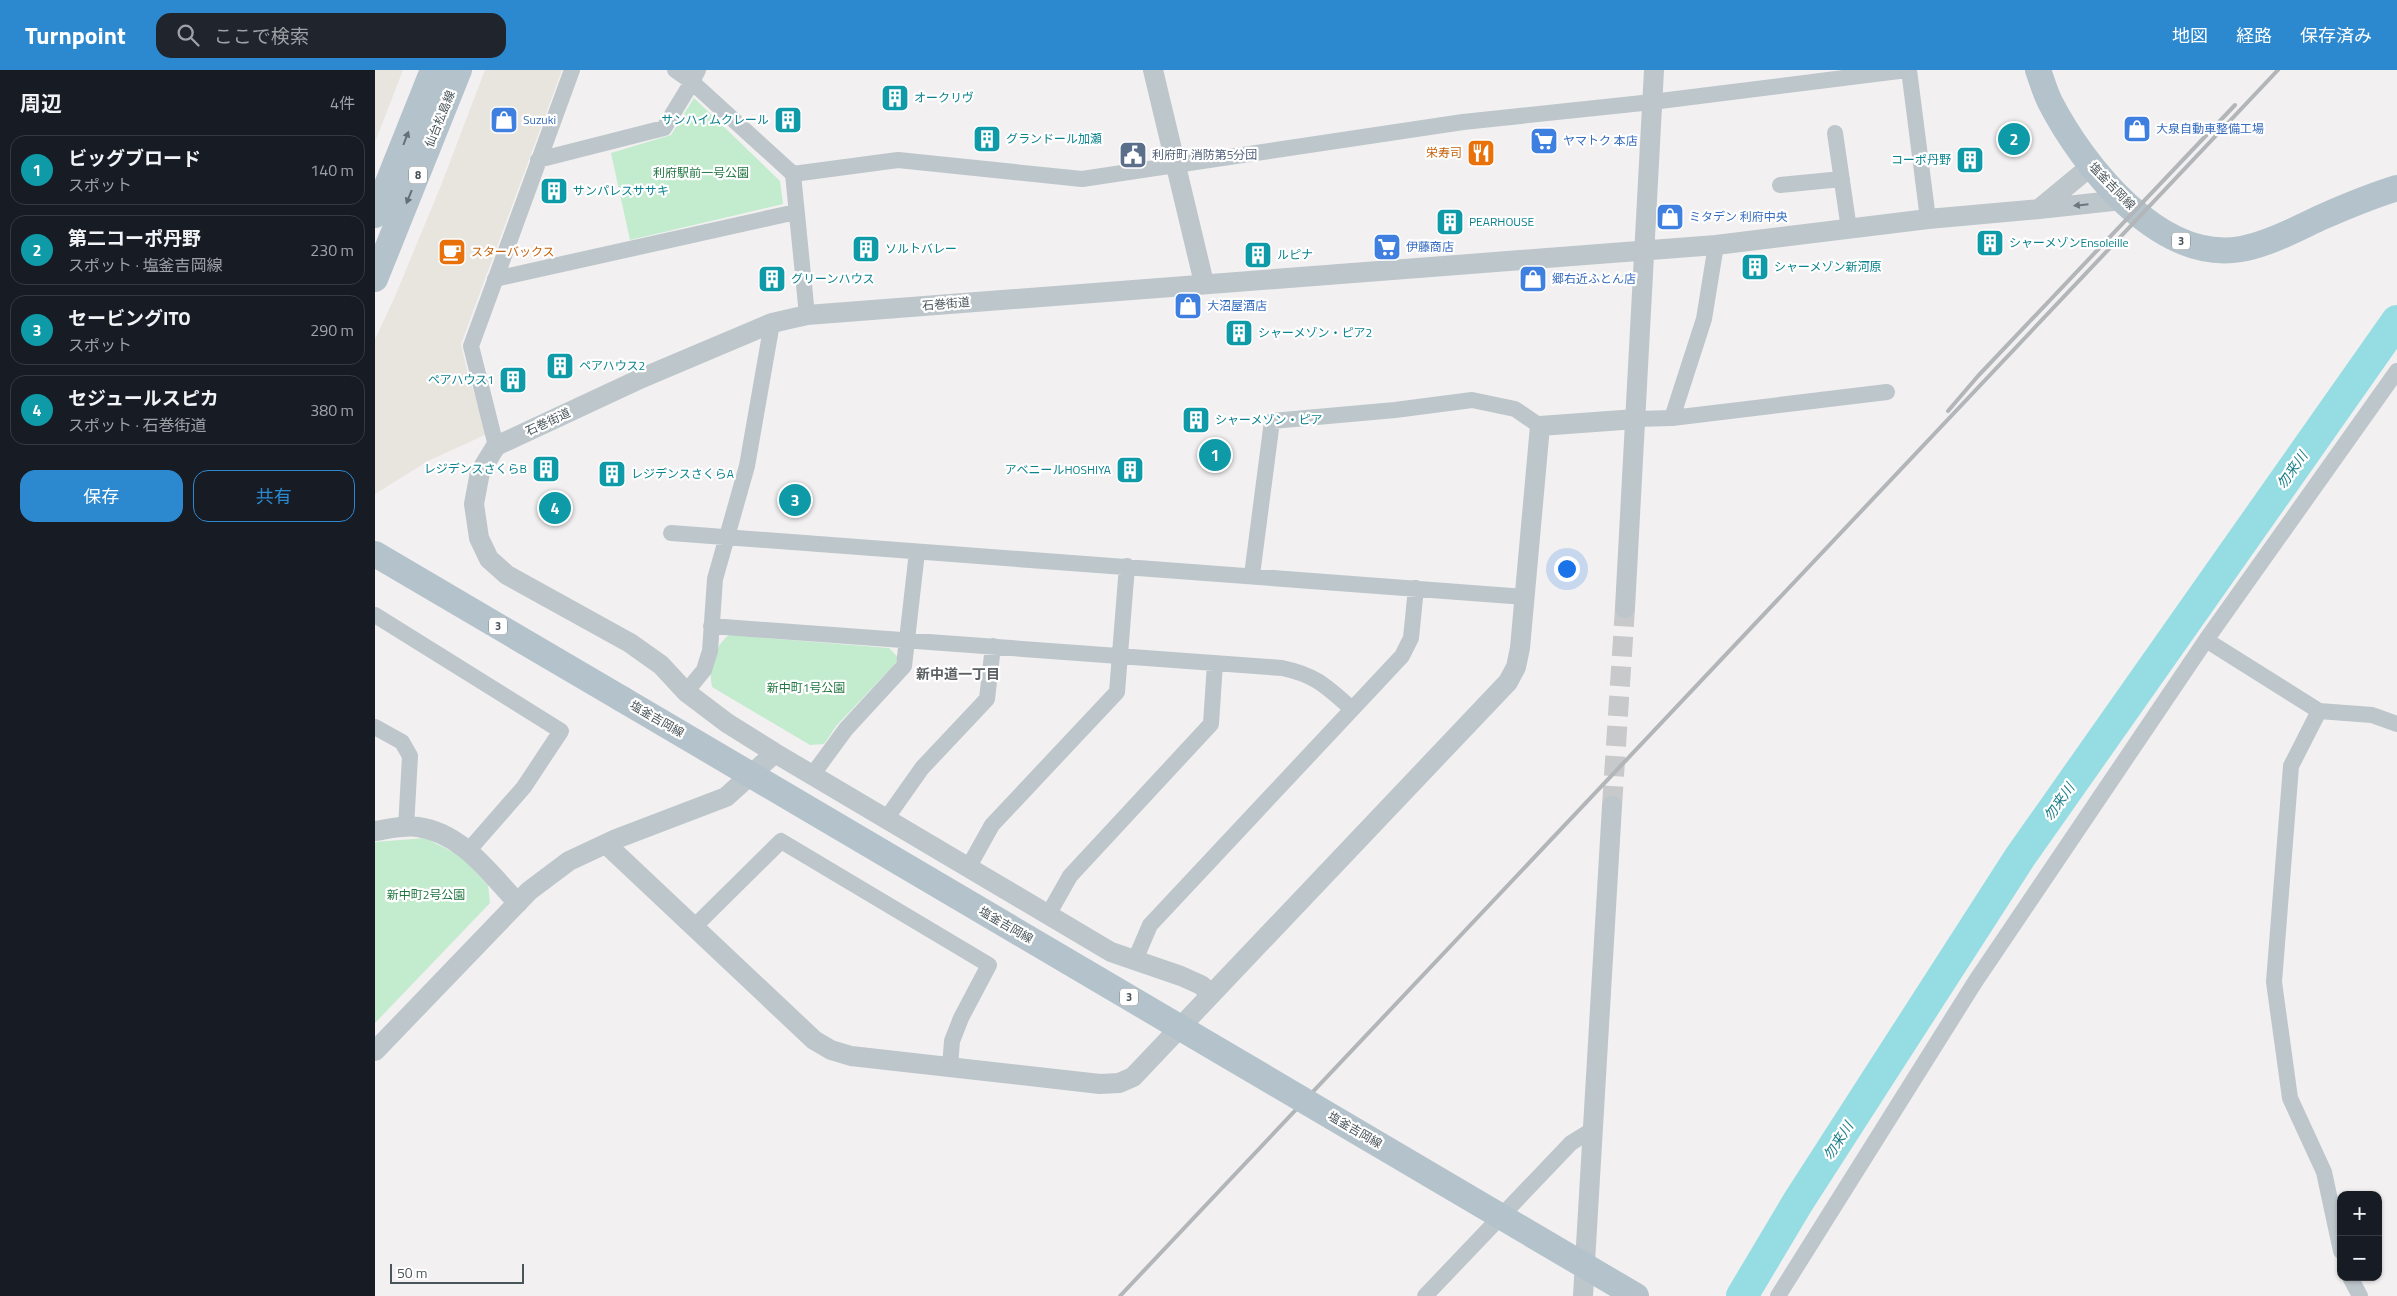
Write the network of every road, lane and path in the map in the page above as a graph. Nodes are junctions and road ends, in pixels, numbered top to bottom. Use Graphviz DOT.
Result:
graph roads {
  1 [pos="433,70"];
  2 [pos="459,70"];
  3 [pos="572,70"];
  4 [pos="675,70"];
  5 [pos="1153,70"];
  6 [pos="1654,70"];
  7 [pos="1908,70"];
  8 [pos="2038,70"];
  9 [pos="695,76"];
  10 [pos="1652,102"];
  11 [pos="1835,133"];
  12 [pos="538,160"];
  13 [pos="1177,165"];
  14 [pos="2091,166"];
  15 [pos="793,174"];
  16 [pos="1842,179"];
  17 [pos="1780,185"];
  18 [pos="2397,188"];
  19 [pos="2122,200"];
  20 [pos="2039,209"];
  21 [pos="796,212"];
  22 [pos="375,215"];
  23 [pos="1928,219"];
  24 [pos="1849,229"];
  25 [pos="1715,245"];
  26 [pos="1645,250"];
  27 [pos="375,279"];
  28 [pos="495,279"];
  29 [pos="1204,283"];
  30 [pos="807,315"];
  31 [pos="772,323"];
  32 [pos="2397,371"];
  33 [pos="1887,392"];
  34 [pos="1672,418"];
  35 [pos="1635,420"];
  36 [pos="1540,426"];
  37 [pos="496,446"];
  38 [pos="671,534"];
  39 [pos="727,538"];
  40 [pos="917,552"];
  41 [pos="375,554"];
  42 [pos="1127,566"];
  43 [pos="1252,575"];
  44 [pos="1416,588"];
  45 [pos="1525,597"];
  46 [pos="1625,608"];
  47 [pos="375,615"];
  48 [pos="711,626"];
  49 [pos="907,640"];
  50 [pos="2206,640"];
  51 [pos="993,646"];
  52 [pos="1120,656"];
  53 [pos="1215,663"];
  54 [pos="687,692"];
  55 [pos="1352,709"];
  56 [pos="2319,711"];
  57 [pos="2397,724"];
  58 [pos="375,727"];
  59 [pos="775,753"];
  60 [pos="813,774"];
  61 [pos="1612,806"];
  62 [pos="886,819"];
  63 [pos="406,828"];
  64 [pos="375,831"];
  65 [pos="606,844"];
  66 [pos="468,851"];
  67 [pos="968,868"];
  68 [pos="518,903"];
  69 [pos="1048,915"];
  70 [pos="694,927"];
  71 [pos="1135,960"];
  72 [pos="1211,994"];
  73 [pos="375,1051"];
  74 [pos="950,1067"];
  75 [pos="1592,1130"];
  76 [pos="2338,1236"];
  77 [pos="2352,1281"];
  78 [pos="1425,1296"];
  79 [pos="1583,1296"];
  80 [pos="1637,1296"];
  81 [pos="1779,1296"];
  82 [pos="2360,1296"];
  22 -- 1 [label="main road, 仙台松島線 / 8, one-way"];
  2 -- 27 [label="main road, 仙台松島線 / 8, one-way"];
  3 -- 12 [label="street"];
  4 -- 9 [label="street"];
  5 -- 13 [label="street"];
  6 -- 10 [label="street"];
  7 -- 10 [label="street"];
  7 -- 23 [label="street"];
  8 -- 14 [label="main road, 塩釜吉岡線 / 3"];
  9 -- 12 [label="street"];
  9 -- 15 [label="street"];
  10 -- 13 [label="street"];
  10 -- 26 [label="street"];
  11 -- 16 [label="street"];
  12 -- 28 [label="street"];
  13 -- 15 [label="street"];
  13 -- 29 [label="street"];
  14 -- 19 [label="main road, 塩釜吉岡線 / 3"];
  14 -- 20 [label="street"];
  15 -- 21 [label="street"];
  16 -- 17 [label="street"];
  16 -- 24 [label="street"];
  18 -- 19 [label="main road, 塩釜吉岡線 / 3"];
  19 -- 20 [label="street, 石巻街道, one-way"];
  20 -- 23 [label="street, 石巻街道"];
  21 -- 28 [label="street"];
  21 -- 30 [label="street"];
  23 -- 24 [label="street, 石巻街道"];
  24 -- 25 [label="street, 石巻街道"];
  25 -- 26 [label="street, 石巻街道"];
  25 -- 34 [label="street"];
  26 -- 29 [label="street, 石巻街道"];
  26 -- 35 [label="street"];
  28 -- 37 [label="street"];
  29 -- 30 [label="street, 石巻街道"];
  30 -- 31 [label="street, 石巻街道"];
  31 -- 37 [label="street, 石巻街道"];
  31 -- 39 [label="street"];
  32 -- 50 [label="street"];
  33 -- 34 [label="street"];
  34 -- 35 [label="street"];
  35 -- 36 [label="street"];
  35 -- 46 [label="street"];
  36 -- 43 [label="street"];
  36 -- 45 [label="street"];
  37 -- 54 [label="street"];
  38 -- 39 [label="street"];
  39 -- 40 [label="street"];
  39 -- 48 [label="street"];
  40 -- 42 [label="street"];
  40 -- 49 [label="street"];
  41 -- 80 [label="main road, 塩釜吉岡線 / 3, bridge"];
  42 -- 43 [label="street"];
  42 -- 52 [label="street"];
  43 -- 44 [label="street"];
  44 -- 45 [label="street"];
  44 -- 55 [label="street"];
  45 -- 72 [label="street"];
  47 -- 66 [label="street"];
  48 -- 49 [label="street"];
  48 -- 54 [label="street"];
  49 -- 51 [label="street"];
  49 -- 60 [label="street"];
  50 -- 56 [label="street"];
  50 -- 81 [label="street"];
  51 -- 52 [label="street"];
  51 -- 62 [label="street"];
  52 -- 53 [label="street"];
  52 -- 67 [label="street"];
  53 -- 55 [label="street"];
  53 -- 69 [label="street"];
  54 -- 59 [label="street"];
  55 -- 71 [label="street"];
  56 -- 57 [label="street"];
  56 -- 76 [label="street"];
  58 -- 63 [label="street"];
  59 -- 60 [label="street"];
  59 -- 65 [label="street"];
  60 -- 62 [label="street"];
  61 -- 75 [label="street"];
  62 -- 67 [label="street"];
  63 -- 64 [label="street"];
  63 -- 66 [label="street"];
  65 -- 68 [label="street"];
  65 -- 70 [label="street"];
  66 -- 68 [label="street"];
  67 -- 69 [label="street"];
  68 -- 73 [label="street"];
  69 -- 71 [label="street"];
  70 -- 74 [label="street"];
  70 -- 74 [label="street"];
  71 -- 72 [label="street"];
  72 -- 74 [label="street"];
  75 -- 78 [label="street"];
  75 -- 79 [label="street"];
  77 -- 82 [label="street"];
}
